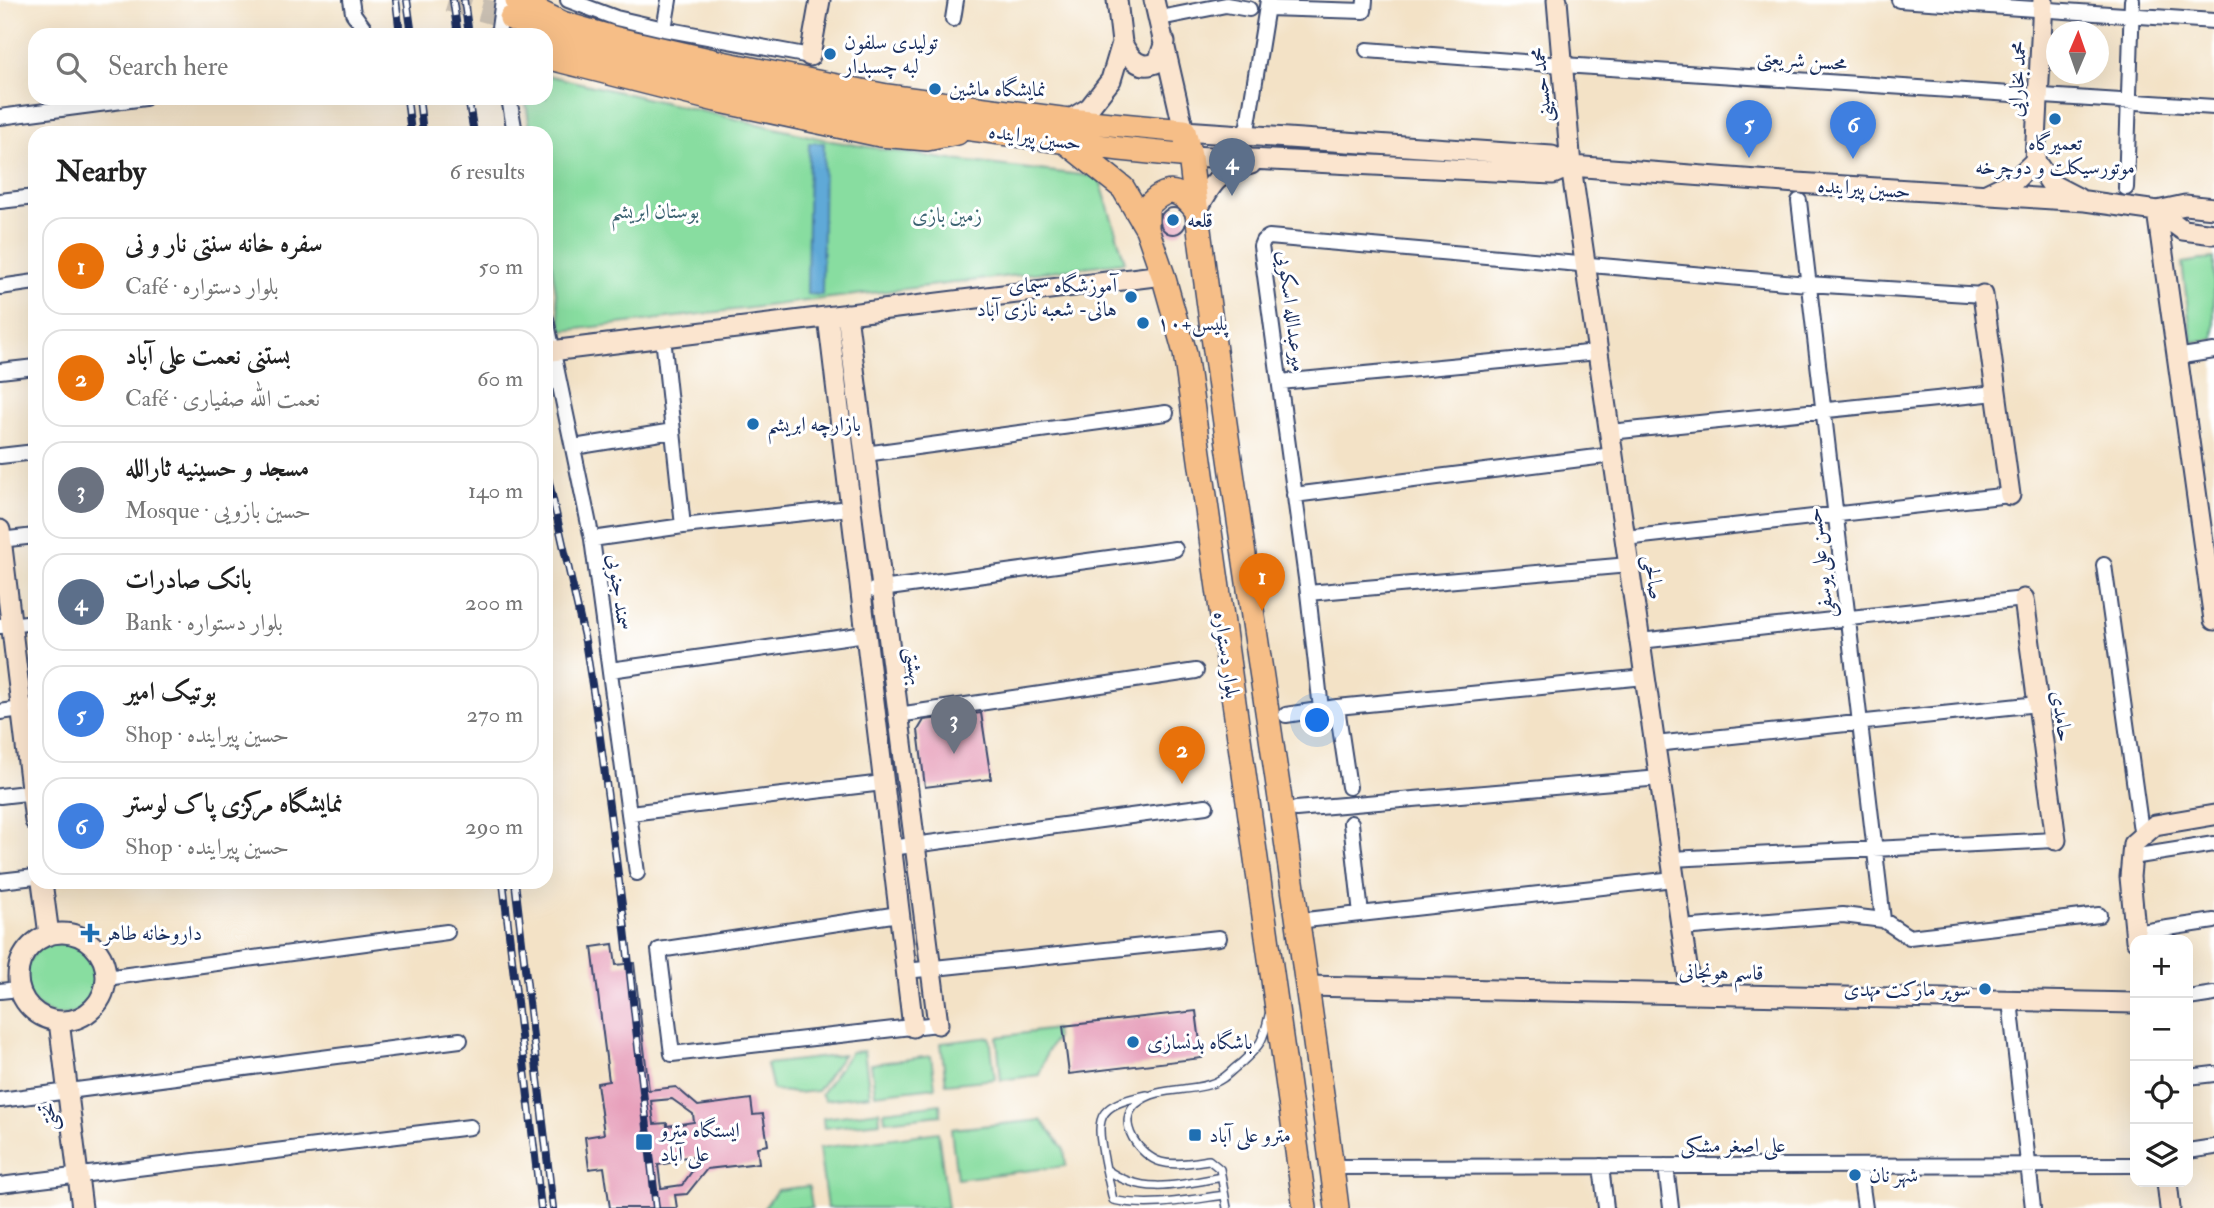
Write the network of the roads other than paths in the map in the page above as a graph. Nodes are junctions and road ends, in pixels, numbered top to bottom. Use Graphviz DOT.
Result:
graph roads {
  1 [pos="351,0"];
  2 [pos="568,0"];
  3 [pos="669,0"];
  4 [pos="820,0"];
  5 [pos="956,0"];
  6 [pos="1117,0"];
  7 [pos="1365,0"];
  8 [pos="1557,0"];
  9 [pos="1899,0"];
  10 [pos="2132,0"];
  11 [pos="1268,4"];
  12 [pos="2043,5"];
  13 [pos="1157,9"];
  14 [pos="1249,9"];
  15 [pos="508,14"];
  16 [pos="2132,16"];
  17 [pos="953,19"];
  18 [pos="2214,21"];
  19 [pos="364,28"];
  20 [pos="535,28"];
  21 [pos="664,29"];
  22 [pos="553,37"];
  23 [pos="1165,42"];
  24 [pos="1122,43"];
  25 [pos="1367,50"];
  26 [pos="810,55"];
  27 [pos="553,59"];
  28 [pos="1563,65"];
  29 [pos="2038,97"];
  30 [pos="2129,103"];
  31 [pos="92,105"];
  32 [pos="510,105"];
  33 [pos="2214,107"];
  34 [pos="0,117"];
  35 [pos="1113,125"];
  36 [pos="514,126"];
  37 [pos="977,130"];
  38 [pos="1066,130"];
  39 [pos="1184,131"];
  40 [pos="1246,136"];
  41 [pos="1120,149"];
  42 [pos="1190,156"];
  43 [pos="1268,161"];
  44 [pos="2035,161"];
  45 [pos="1571,166"];
  46 [pos="2126,188"];
  47 [pos="1981,196"];
  48 [pos="28,198"];
  49 [pos="0,201"];
  50 [pos="1798,201"];
  51 [pos="2085,201"];
  52 [pos="2214,208"];
  53 [pos="1197,211"];
  54 [pos="2157,211"];
  55 [pos="1147,229"];
  56 [pos="2214,234"];
  57 [pos="1586,265"];
  58 [pos="1163,275"];
  59 [pos="28,283"];
  60 [pos="1808,284"];
  61 [pos="0,287"];
  62 [pos="1983,295"];
  63 [pos="837,315"];
  64 [pos="663,337"];
  65 [pos="553,351"];
  66 [pos="2214,351"];
  67 [pos="1598,352"];
  68 [pos="2176,357"];
  69 [pos="553,359"];
  70 [pos="28,368"];
  71 [pos="0,371"];
  72 [pos="1280,382"];
  73 [pos="1996,393"];
  74 [pos="1823,410"];
  75 [pos="1166,413"];
  76 [pos="673,431"];
  77 [pos="1610,432"];
  78 [pos="574,447"];
  79 [pos="28,453"];
  80 [pos="865,454"];
  81 [pos="1613,455"];
  82 [pos="0,456"];
  83 [pos="1294,495"];
  84 [pos="2010,495"];
  85 [pos="850,508"];
  86 [pos="1835,514"];
  87 [pos="683,526"];
  88 [pos="28,536"];
  89 [pos="0,537"];
  90 [pos="1625,538"];
  91 [pos="592,539"];
  92 [pos="1175,549"];
  93 [pos="1629,565"];
  94 [pos="2104,565"];
  95 [pos="882,588"];
  96 [pos="860,592"];
  97 [pos="1308,593"];
  98 [pos="2024,599"];
  99 [pos="1847,618"];
  100 [pos="2214,620"];
  101 [pos="28,622"];
  102 [pos="6,625"];
  103 [pos="866,634"];
  104 [pos="1640,641"];
  105 [pos="610,670"];
  106 [pos="1196,671"];
  107 [pos="1645,677"];
  108 [pos="2038,704"];
  109 [pos="1338,707"];
  110 [pos="28,708"];
  111 [pos="1321,709"];
  112 [pos="0,712"];
  113 [pos="898,715"];
  114 [pos="1286,715"];
  115 [pos="1860,723"];
  116 [pos="1655,744"];
  117 [pos="1660,778"];
  118 [pos="883,783"];
  119 [pos="1349,787"];
  120 [pos="28,793"];
  121 [pos="0,796"];
  122 [pos="1206,806"];
  123 [pos="1296,809"];
  124 [pos="630,813"];
  125 [pos="2214,815"];
  126 [pos="1351,823"];
  127 [pos="2142,838"];
  128 [pos="2056,840"];
  129 [pos="915,844"];
  130 [pos="2214,844"];
  131 [pos="891,848"];
  132 [pos="1874,848"];
  133 [pos="2132,857"];
  134 [pos="1671,859"];
  135 [pos="637,873"];
  136 [pos="28,878"];
  137 [pos="1674,879"];
  138 [pos="0,881"];
  139 [pos="43,889"];
  140 [pos="899,914"];
  141 [pos="1361,914"];
  142 [pos="2099,915"];
  143 [pos="1883,920"];
  144 [pos="1297,921"];
  145 [pos="2214,921"];
  146 [pos="1681,928"];
  147 [pos="447,932"];
  148 [pos="49,935"];
  149 [pos="2135,935"];
  150 [pos="2145,935"];
  151 [pos="1219,938"];
  152 [pos="931,967"];
  153 [pos="906,971"];
  154 [pos="106,978"];
  155 [pos="1306,986"];
  156 [pos="10,990"];
  157 [pos="1274,990"];
  158 [pos="1691,994"];
  159 [pos="2214,994"];
  160 [pos="2193,997"];
  161 [pos="2010,1000"];
  162 [pos="2130,1003"];
  163 [pos="59,1021"];
  164 [pos="938,1024"];
  165 [pos="913,1027"];
  166 [pos="460,1040"];
  167 [pos="2214,1074"];
  168 [pos="2193,1076"];
  169 [pos="68,1092"];
  170 [pos="1155,1094"];
  171 [pos="0,1100"];
  172 [pos="470,1127"];
  173 [pos="2214,1147"];
  174 [pos="2193,1151"];
  175 [pos="2130,1165"];
  176 [pos="1601,1166"];
  177 [pos="1666,1166"];
  178 [pos="1859,1166"];
  179 [pos="2029,1166"];
  180 [pos="1331,1167"];
  181 [pos="1105,1169"];
  182 [pos="78,1176"];
  183 [pos="1221,1177"];
  184 [pos="0,1185"];
  185 [pos="2168,1187"];
  186 [pos="1224,1195"];
  187 [pos="1114,1204"];
  188 [pos="82,1208"];
  189 [pos="1227,1208"];
  190 [pos="1305,1208"];
  191 [pos="1337,1208"];
  192 [pos="1606,1208"];
  193 [pos="1671,1208"];
  194 [pos="1865,1208"];
  195 [pos="2034,1208"];
  196 [pos="2170,1208"];
  1 -- 19 [label="street"];
  2 -- 21 [label="street"];
  3 -- 21 [label="street"];
  4 -- 26 [label="street"];
  5 -- 17 [label="street"];
  6 -- 24 [label="street"];
  7 -- 11 [label="street"];
  8 -- 28 [label="street, محمد حسینی"];
  9 -- 12 [label="street"];
  10 -- 16 [label="street"];
  11 -- 40 [label="street"];
  12 -- 16 [label="street"];
  12 -- 29 [label="street, محمد بخارایی"];
  13 -- 14 [label="street"];
  13 -- 23 [label="street"];
  15 -- 20 [label="main road, حسین پیراینده"];
  15 -- 38 [label="main road, حسین پیراینده"];
  16 -- 18 [label="street"];
  16 -- 30 [label="street"];
  21 -- 26 [label="street"];
  22 -- 37 [label="main road, حسین پیراینده"];
  23 -- 24 [label="street"];
  23 -- 39 [label="street"];
  24 -- 38 [label="street"];
  25 -- 28 [label="street, محسن شریعتی"];
  27 -- 37 [label="main road"];
  28 -- 29 [label="street, محسن شریعتی"];
  28 -- 45 [label="street, محمد حسینی"];
  29 -- 30 [label="street, محسن شریعتی"];
  29 -- 44 [label="street, محمد بخارایی"];
  30 -- 33 [label="street, محسن شریعتی"];
  30 -- 46 [label="street"];
  31 -- 34 [label="street"];
  32 -- 36 [label="street"];
  35 -- 38 [label="main road, حسین پیراینده"];
  35 -- 39 [label="main road, حسین پیراینده"];
  35 -- 41 [label="main road"];
  37 -- 38 [label="main road, حسین پیراینده"];
  38 -- 41 [label="main road, حسین پیراینده"];
  38 -- 55 [label="main road, بلوار دستواره"];
  39 -- 40 [label="street, حسین پیراینده"];
  39 -- 42 [label="main road, بلوار دستواره"];
  40 -- 45 [label="street, حسین پیراینده"];
  41 -- 42 [label="main road, حسین پیراینده"];
  41 -- 55 [label="main road"];
  42 -- 43 [label="street, حسین پیراینده"];
  42 -- 53 [label="main road, بلوار دستواره"];
  43 -- 45 [label="street, حسین پیراینده"];
  43 -- 53 [label="street"];
  44 -- 47 [label="street"];
  44 -- 51 [label="street"];
  45 -- 47 [label="street, حسین پیراینده"];
  45 -- 57 [label="street, صالحی"];
  47 -- 51 [label="street, حسین پیراینده"];
  48 -- 49 [label="street"];
  50 -- 60 [label="street, حسن علی یوسفی"];
  51 -- 54 [label="street, حسین پیراینده"];
  52 -- 54 [label="street, حسین پیراینده"];
  53 -- 55 [label="main road"];
  53 -- 144 [label="main road, بلوار دستواره"];
  54 -- 56 [label="street, حسین پیراینده"];
  54 -- 68 [label="street"];
  55 -- 58 [label="main road, بلوار دستواره"];
  57 -- 60 [label="street"];
  57 -- 67 [label="street, صالحی"];
  57 -- 72 [label="street, میرعبدالله اسکویی"];
  58 -- 63 [label="street"];
  58 -- 157 [label="main road, بلوار دستواره"];
  59 -- 61 [label="street"];
  60 -- 62 [label="street"];
  60 -- 74 [label="street, حسن علی یوسفی"];
  62 -- 73 [label="street"];
  63 -- 64 [label="street"];
  63 -- 80 [label="street, بهشتی"];
  63 -- 85 [label="street"];
  64 -- 65 [label="street"];
  64 -- 76 [label="street"];
  66 -- 68 [label="street"];
  67 -- 72 [label="street"];
  67 -- 77 [label="street, صالحی"];
  68 -- 100 [label="street"];
  69 -- 78 [label="street, سمند جنوبی"];
  70 -- 71 [label="street"];
  72 -- 83 [label="street, میرعبدالله اسکویی"];
  73 -- 74 [label="street"];
  73 -- 84 [label="street"];
  74 -- 77 [label="street"];
  74 -- 86 [label="street, حسن علی یوسفی"];
  75 -- 80 [label="street"];
  76 -- 78 [label="street"];
  76 -- 87 [label="street"];
  77 -- 81 [label="street, صالحی"];
  78 -- 91 [label="street, سمند جنوبی"];
  79 -- 82 [label="street"];
  80 -- 95 [label="street, بهشتی"];
  81 -- 83 [label="street"];
  81 -- 90 [label="street, صالحی"];
  83 -- 97 [label="street, میرعبدالله اسکویی"];
  84 -- 86 [label="street"];
  85 -- 87 [label="street"];
  85 -- 96 [label="street"];
  86 -- 90 [label="street"];
  86 -- 99 [label="street, حسن علی یوسفی"];
  87 -- 91 [label="street"];
  88 -- 89 [label="street"];
  89 -- 102 [label="street"];
  90 -- 93 [label="street, صالحی"];
  91 -- 105 [label="street, سمند جنوبی"];
  92 -- 95 [label="street"];
  93 -- 97 [label="street"];
  93 -- 104 [label="street, صالحی"];
  94 -- 127 [label="street"];
  95 -- 96 [label="street"];
  95 -- 113 [label="street, بهشتی"];
  96 -- 103 [label="street"];
  97 -- 111 [label="street, میرعبدالله اسکویی"];
  98 -- 99 [label="street"];
  98 -- 108 [label="street, حامدی"];
  99 -- 104 [label="street"];
  99 -- 115 [label="street, حسن علی یوسفی"];
  101 -- 102 [label="street"];
  102 -- 110 [label="street"];
  103 -- 105 [label="street"];
  103 -- 118 [label="street"];
  104 -- 107 [label="street, صالحی"];
  105 -- 124 [label="street, سمند جنوبی"];
  106 -- 113 [label="street"];
  107 -- 109 [label="street"];
  107 -- 116 [label="street, صالحی"];
  108 -- 115 [label="street"];
  108 -- 128 [label="street, حامدی"];
  109 -- 111 [label="street"];
  109 -- 119 [label="street"];
  110 -- 112 [label="street"];
  111 -- 114 [label="street"];
  113 -- 129 [label="street, بهشتی"];
  115 -- 116 [label="street"];
  115 -- 132 [label="street, حسن علی یوسفی"];
  116 -- 117 [label="street, صالحی"];
  117 -- 123 [label="street"];
  117 -- 134 [label="street, صالحی"];
  118 -- 124 [label="street"];
  118 -- 131 [label="street"];
  120 -- 121 [label="street"];
  122 -- 129 [label="street"];
  124 -- 135 [label="street, سمند جنوبی"];
  125 -- 127 [label="street"];
  126 -- 141 [label="street"];
  127 -- 133 [label="street"];
  128 -- 132 [label="street"];
  129 -- 131 [label="street"];
  129 -- 152 [label="street, بهشتی"];
  130 -- 133 [label="street"];
  131 -- 140 [label="street"];
  132 -- 134 [label="street"];
  132 -- 143 [label="street, حسن علی یوسفی"];
  133 -- 149 [label="street"];
  134 -- 137 [label="street, صالحی"];
  136 -- 138 [label="street"];
  137 -- 141 [label="street"];
  137 -- 146 [label="street, صالحی"];
  139 -- 148 [label="street"];
  140 -- 153 [label="street"];
  140 -- 165 [label="street"];
  141 -- 144 [label="street"];
  142 -- 143 [label="street"];
  143 -- 146 [label="street"];
  144 -- 155 [label="main road, بلوار دستواره"];
  145 -- 150 [label="street"];
  146 -- 158 [label="street, صالحی"];
  147 -- 154 [label="street"];
  148 -- 154 [label="street"];
  148 -- 156 [label="street"];
  151 -- 152 [label="street"];
  152 -- 153 [label="street"];
  152 -- 164 [label="street, بهشتی"];
  153 -- 165 [label="street"];
  154 -- 163 [label="street"];
  155 -- 158 [label="street, قاسم هونجانی"];
  155 -- 180 [label="main road, بلوار دستواره"];
  156 -- 163 [label="street"];
  157 -- 170 [label="lane"];
  157 -- 190 [label="main road, بلوار دستواره"];
  158 -- 161 [label="street, قاسم هونجانی"];
  159 -- 160 [label="street"];
  161 -- 162 [label="street, قاسم هونجانی"];
  161 -- 179 [label="street"];
  163 -- 169 [label="street, تختی"];
  164 -- 165 [label="street"];
  166 -- 169 [label="street"];
  167 -- 168 [label="street"];
  169 -- 171 [label="street"];
  169 -- 182 [label="street, تختی"];
  170 -- 181 [label="lane"];
  170 -- 183 [label="lane"];
  172 -- 182 [label="street"];
  173 -- 174 [label="street"];
  175 -- 179 [label="street, علی اصغر مشکی"];
  176 -- 177 [label="street, علی اصغر مشکی"];
  176 -- 180 [label="street, علی اصغر مشکی"];
  176 -- 192 [label="street"];
  177 -- 178 [label="street, علی اصغر مشکی"];
  177 -- 193 [label="street"];
  178 -- 179 [label="street, علی اصغر مشکی"];
  178 -- 194 [label="street"];
  179 -- 195 [label="street"];
  180 -- 191 [label="main road, بلوار دستواره"];
  181 -- 183 [label="lane"];
  181 -- 187 [label="lane"];
  182 -- 184 [label="street"];
  182 -- 188 [label="street, تختی"];
  183 -- 186 [label="lane"];
  185 -- 196 [label="street"];
  186 -- 187 [label="lane"];
  186 -- 189 [label="lane"];
}
